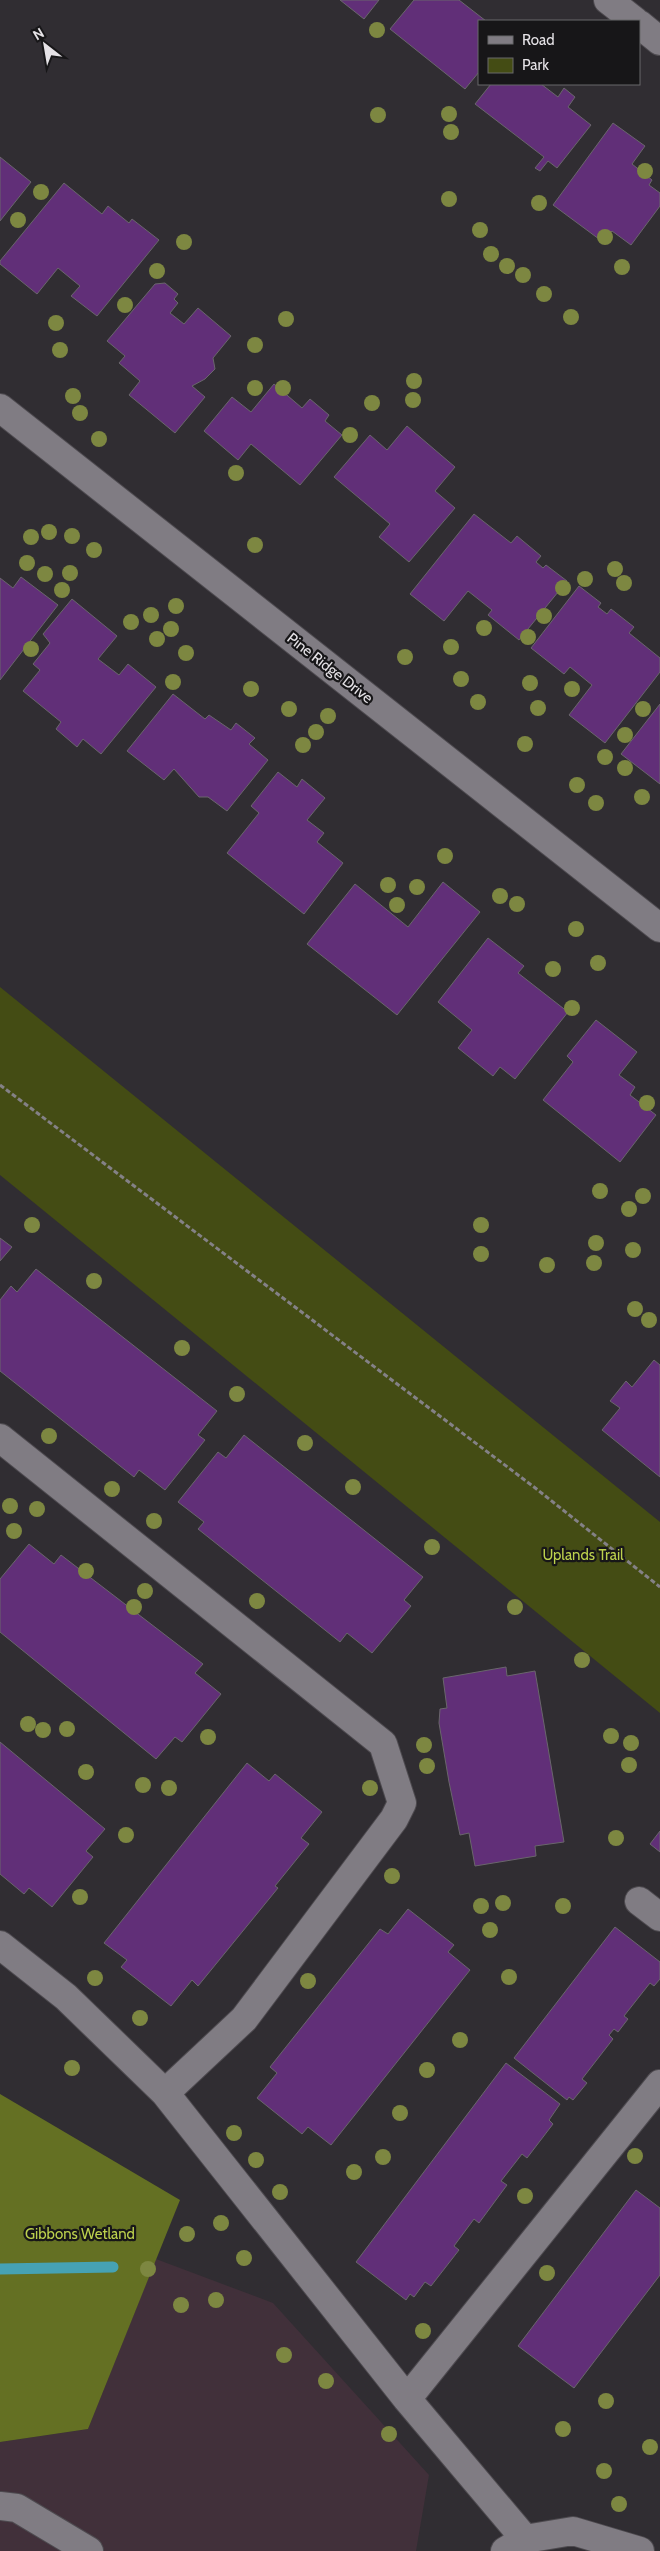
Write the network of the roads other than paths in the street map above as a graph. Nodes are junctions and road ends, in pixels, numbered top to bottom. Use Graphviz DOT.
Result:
graph roads {
  1 [pos="608,0"];
  2 [pos="634,20"];
  3 [pos="640,25"];
  4 [pos="660,41"];
  5 [pos="0,408"];
  6 [pos="660,928"];
  7 [pos="0,1438"];
  8 [pos="639,1900"];
  9 [pos="660,1917"];
  10 [pos="0,1944"];
  11 [pos="660,2084"];
  12 [pos="165,2093"];
  13 [pos="407,2399"];
  14 [pos="0,2506"];
  15 [pos="517,2547"];
  16 [pos="89,2551"];
  17 [pos="640,2551"];
  1 -- 2 [label="street"];
  3 -- 4 [label="street"];
  5 -- 6 [label="street, Pine Ridge Drive"];
  7 -- 12 [label="street"];
  8 -- 9 [label="street"];
  10 -- 12 [label="street"];
  11 -- 13 [label="street"];
  12 -- 13 [label="street"];
  13 -- 15 [label="street"];
  14 -- 16 [label="street"];
  15 -- 17 [label="street"];
}
